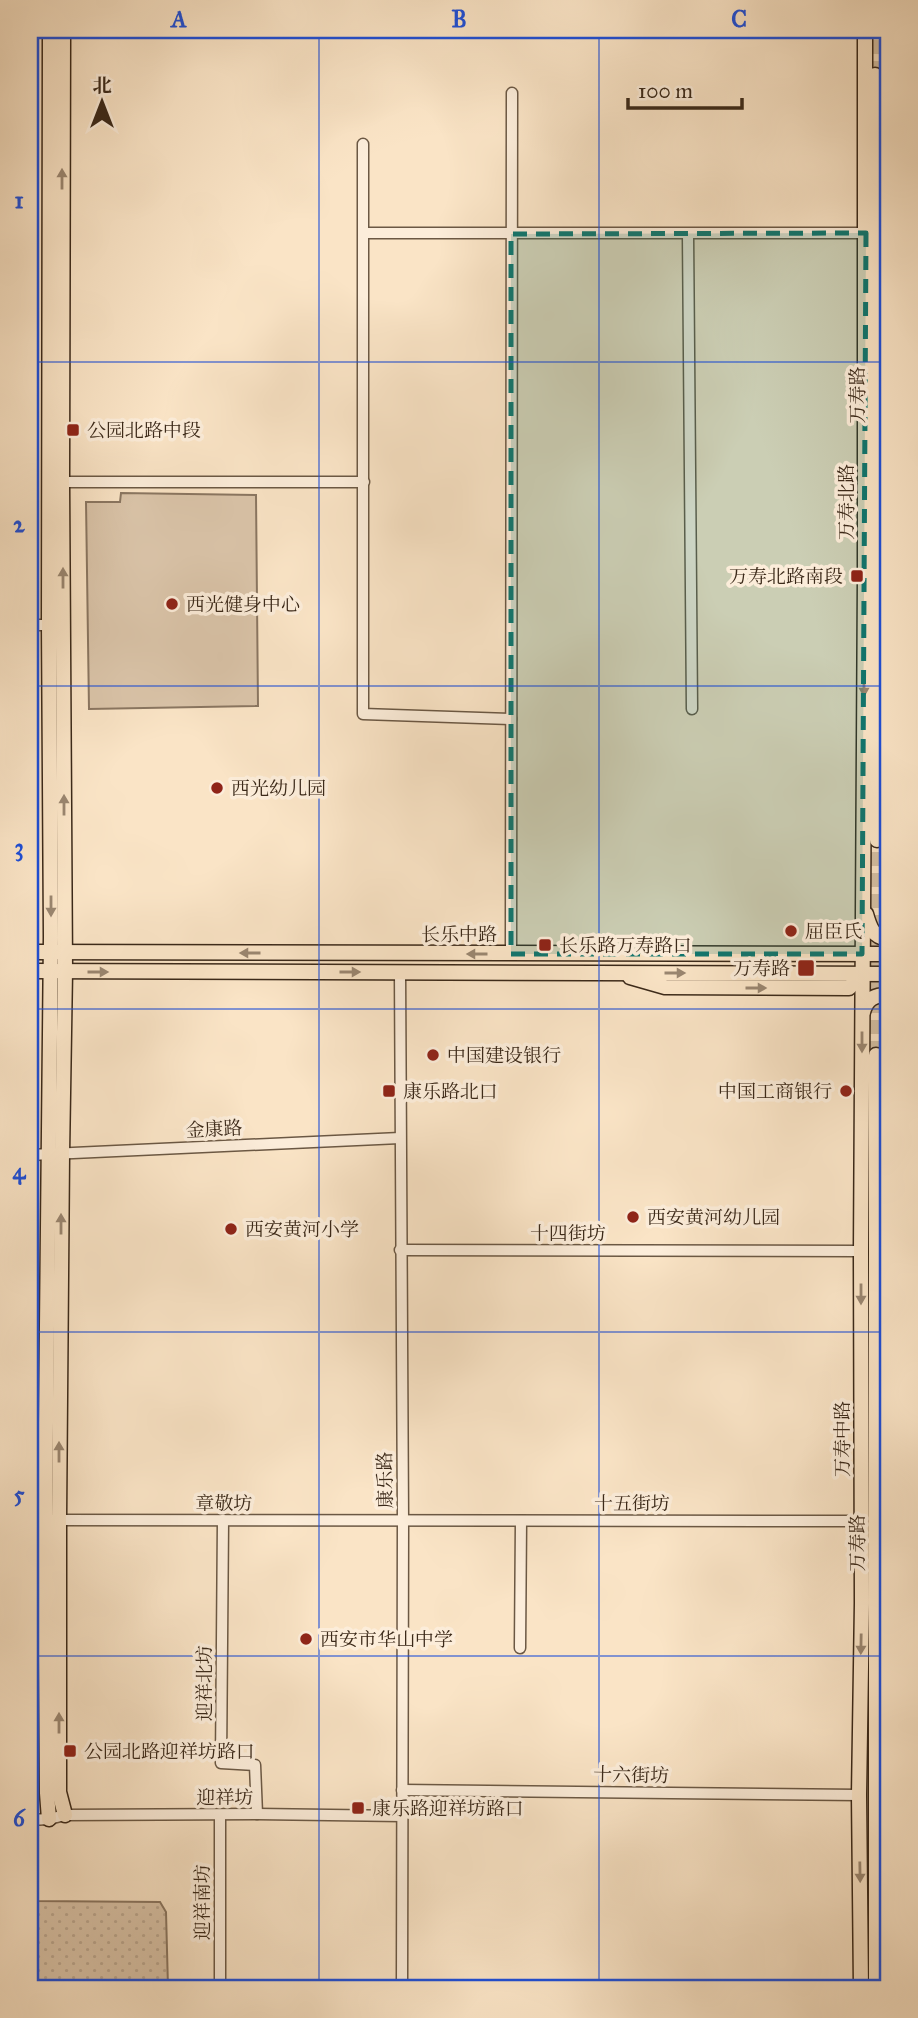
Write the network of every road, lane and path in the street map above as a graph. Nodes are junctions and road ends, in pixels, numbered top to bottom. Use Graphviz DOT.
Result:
graph roads {
  1 [pos="50,30"];
  2 [pos="63,30"];
  3 [pos="865,30"];
  4 [pos="875,75"];
  5 [pos="512,93"];
  6 [pos="363,144"];
  7 [pos="364,233"];
  8 [pos="866,233"];
  9 [pos="511,234"];
  10 [pos="688,234"];
  11 [pos="62,482"];
  12 [pos="364,482"];
  13 [pos="30,625"];
  14 [pos="56,625"];
  15 [pos="692,709"];
  16 [pos="511,719"];
  17 [pos="877,840"];
  18 [pos="862,899"];
  19 [pos="888,939"];
  20 [pos="30,952"];
  21 [pos="58,952"];
  22 [pos="566,953"];
  23 [pos="511,954"];
  24 [pos="862,954"];
  25 [pos="888,954"];
  26 [pos="30,971"];
  27 [pos="58,971"];
  28 [pos="400,972"];
  29 [pos="566,972"];
  30 [pos="862,974"];
  31 [pos="888,974"];
  32 [pos="888,995"];
  33 [pos="862,1016"];
  34 [pos="876,1055"];
  35 [pos="400,1138"];
  36 [pos="55,1154"];
  37 [pos="30,1155"];
  38 [pos="400,1250"];
  39 [pos="861,1251"];
  40 [pos="876,1358"];
  41 [pos="861,1444"];
  42 [pos="52,1520"];
  43 [pos="223,1520"];
  44 [pos="403,1520"];
  45 [pos="521,1521"];
  46 [pos="861,1521"];
  47 [pos="875,1603"];
  48 [pos="520,1648"];
  49 [pos="861,1676"];
  50 [pos="876,1730"];
  51 [pos="402,1790"];
  52 [pos="859,1795"];
  53 [pos="257,1814"];
  54 [pos="65,1815"];
  55 [pos="219,1815"];
  56 [pos="402,1816"];
  57 [pos="49,1819"];
  58 [pos="30,1820"];
  59 [pos="220,1988"];
  60 [pos="402,1988"];
  61 [pos="861,1988"];
  62 [pos="876,1988"];
  1 -- 14 [label="main road"];
  11 -- 2 [label="main road, one-way"];
  3 -- 8 [label="main road, 万寿北路"];
  4 -- 17 [label="main road, 万寿路"];
  5 -- 9 [label="street"];
  6 -- 7 [label="street"];
  7 -- 9 [label="street"];
  7 -- 12 [label="street"];
  8 -- 10 [label="street"];
  8 -- 18 [label="main road, 万寿北路, one-way"];
  9 -- 10 [label="street"];
  9 -- 16 [label="street"];
  10 -- 15 [label="street"];
  11 -- 12 [label="street"];
  14 -- 11 [label="main road, one-way"];
  12 -- 16 [label="street"];
  13 -- 14 [label="street"];
  14 -- 21 [label="main road"];
  16 -- 23 [label="street"];
  18 -- 19 [label="main road"];
  18 -- 24 [label="main road, 万寿北路"];
  20 -- 21 [label="main road, 长乐中路"];
  23 -- 21 [label="main road, 长乐中路, one-way"];
  21 -- 27 [label="main road"];
  22 -- 23 [label="main road, 长乐中路"];
  22 -- 24 [label="main road, 长乐中路"];
  22 -- 29 [label="main road"];
  24 -- 25 [label="main road, 长乐中路"];
  24 -- 30 [label="main road, 万寿北路"];
  26 -- 27 [label="main road, 长乐中路"];
  27 -- 28 [label="main road, 长乐中路, one-way"];
  27 -- 36 [label="main road"];
  28 -- 29 [label="main road, 长乐中路"];
  28 -- 35 [label="street, 康乐路"];
  29 -- 30 [label="main road, 长乐中路, one-way"];
  30 -- 31 [label="main road, 长乐中路"];
  30 -- 33 [label="main road, 万寿中路"];
  32 -- 33 [label="main road"];
  33 -- 39 [label="main road, 万寿中路, one-way"];
  34 -- 40 [label="main road, 万寿路"];
  35 -- 36 [label="street, 金康路"];
  35 -- 38 [label="street, 康乐路"];
  36 -- 37 [label="street, 金康路"];
  36 -- 42 [label="main road"];
  38 -- 39 [label="street, 十四街坊"];
  38 -- 44 [label="street, 康乐路"];
  39 -- 41 [label="main road, 万寿中路, one-way"];
  40 -- 41 [label="main road"];
  40 -- 47 [label="main road, 万寿路"];
  41 -- 46 [label="main road, 万寿中路"];
  42 -- 43 [label="street, 章敬坊"];
  54 -- 42 [label="main road, one-way"];
  42 -- 57 [label="main road"];
  43 -- 44 [label="street, 章敬坊"];
  43 -- 53 [label="street, 迎祥北坊"];
  44 -- 45 [label="street, 十五街坊"];
  44 -- 51 [label="street, 康乐路"];
  45 -- 46 [label="street, 十五街坊"];
  45 -- 48 [label="street"];
  46 -- 47 [label="main road, 万寿中路"];
  47 -- 49 [label="main road, 万寿中路, one-way"];
  47 -- 50 [label="main road, 万寿路"];
  49 -- 50 [label="main road"];
  49 -- 52 [label="main road, 万寿中路"];
  50 -- 62 [label="main road, 万寿路"];
  51 -- 52 [label="street, 十六街坊"];
  51 -- 56 [label="street, 康乐路"];
  52 -- 61 [label="main road, 万寿中路, one-way"];
  53 -- 55 [label="street, 迎祥坊"];
  53 -- 56 [label="street, 迎祥坊"];
  54 -- 55 [label="street, 迎祥坊"];
  54 -- 57 [label="street, 迎祥坊"];
  55 -- 59 [label="street, 迎祥南坊"];
  56 -- 60 [label="street, 康乐路"];
  57 -- 58 [label="street, 迎祥坊"];
}
